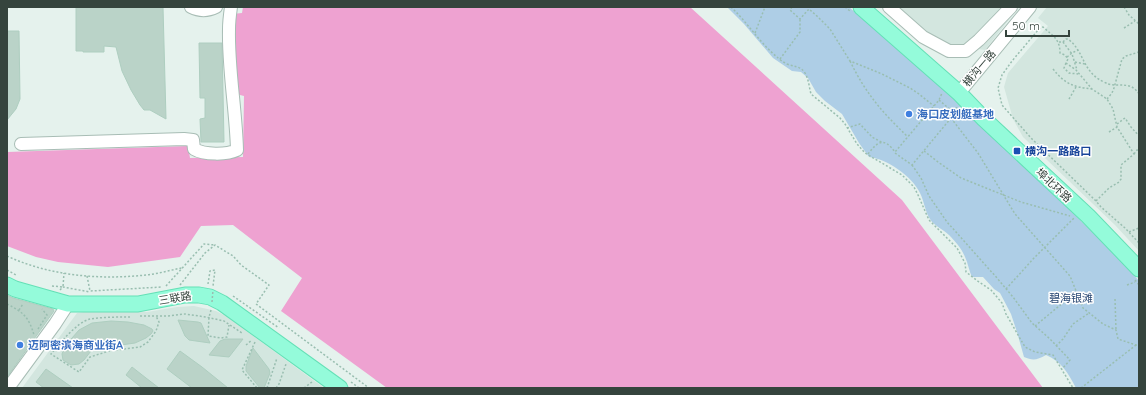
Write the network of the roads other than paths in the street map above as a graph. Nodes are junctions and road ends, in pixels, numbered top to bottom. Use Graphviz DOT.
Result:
graph roads {
  1 [pos="191,7"];
  2 [pos="216,7"];
  3 [pos="231,7"];
  4 [pos="861,7"];
  5 [pos="889,7"];
  6 [pos="1011,7"];
  7 [pos="1030,7"];
  8 [pos="958,92"];
  9 [pos="21,144"];
  10 [pos="1139,269"];
  11 [pos="13,281"];
  12 [pos="68,304"];
  13 [pos="8,388"];
  14 [pos="340,388"];
  1 -- 2 [label="street"];
  3 -- 9 [label="street"];
  4 -- 8 [label="main road, 埠北环路"];
  5 -- 6 [label="street"];
  7 -- 8 [label="street, 横沟一路"];
  8 -- 10 [label="main road, 埠北环路"];
  11 -- 12 [label="main road, 三联路"];
  12 -- 13 [label="street"];
  12 -- 14 [label="main road, 三联路"];
}
